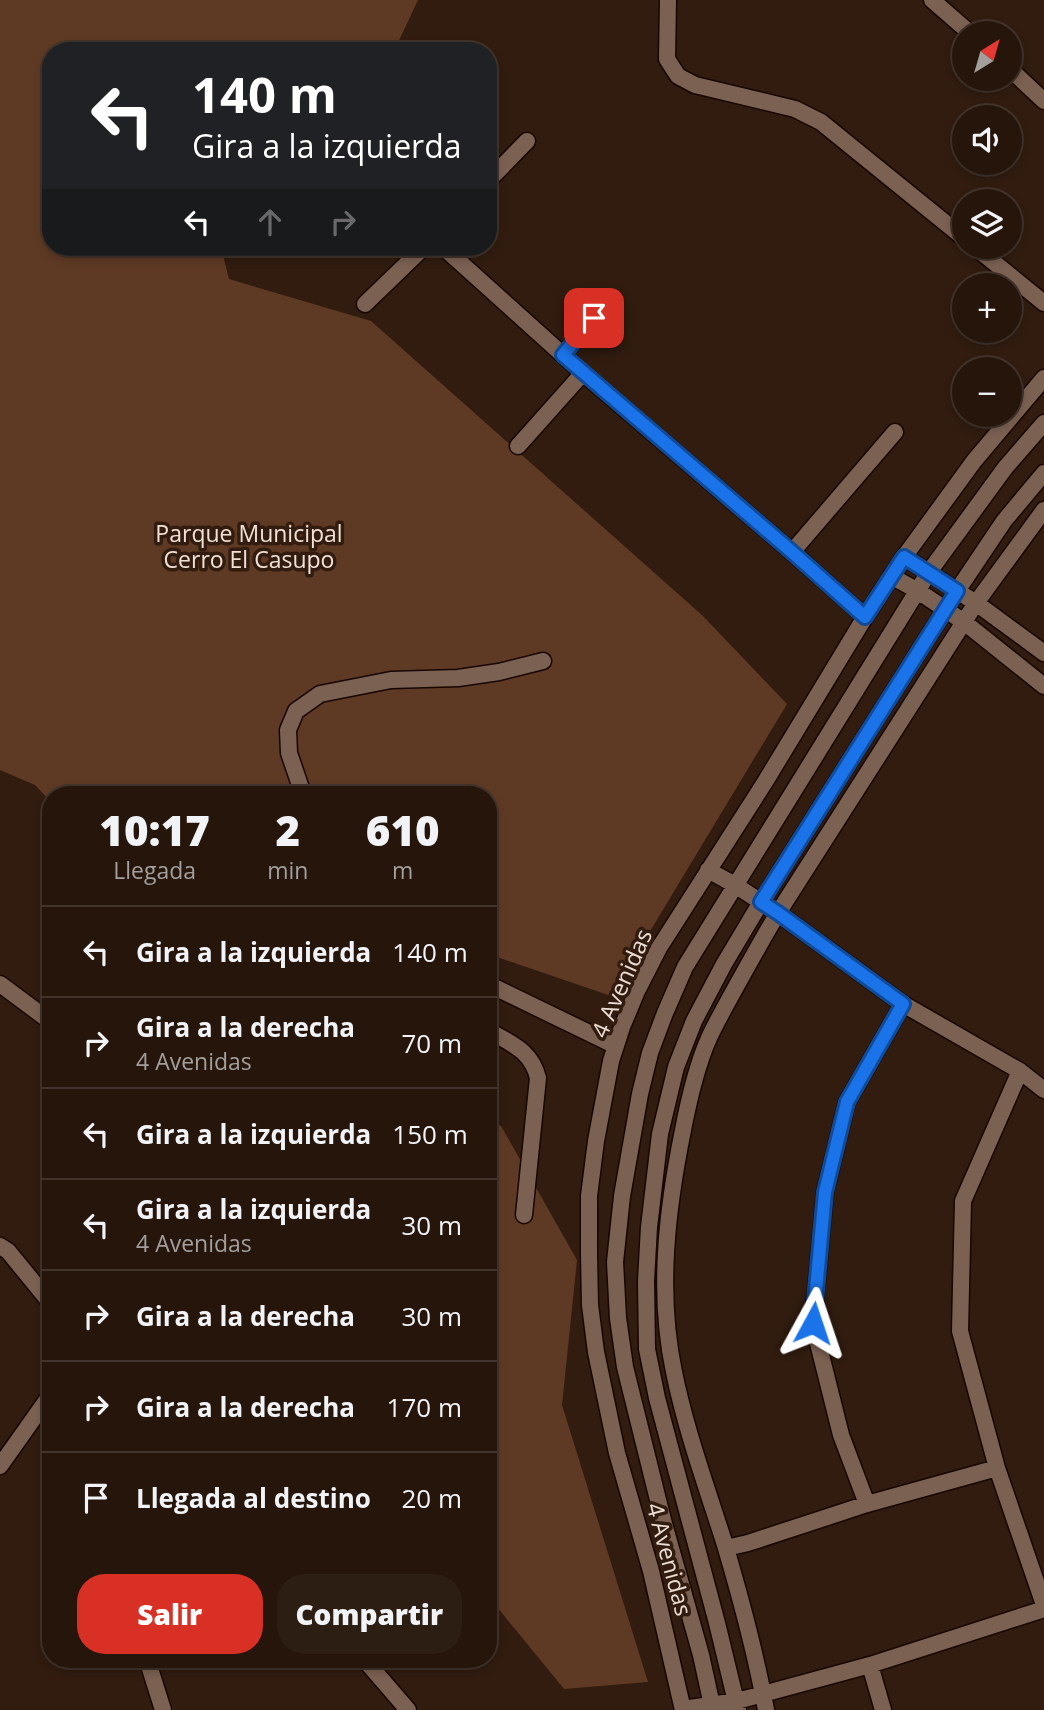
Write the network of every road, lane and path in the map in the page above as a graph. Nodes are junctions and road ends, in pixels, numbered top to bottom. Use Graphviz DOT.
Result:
graph roads {
  1 [pos="668,0"];
  2 [pos="932,0"];
  3 [pos="956,21"];
  4 [pos="1022,80"];
  5 [pos="1044,100"];
  6 [pos="527,141"];
  7 [pos="497,172"];
  8 [pos="952,228"];
  9 [pos="415,256"];
  10 [pos="453,256"];
  11 [pos="990,259"];
  12 [pos="610,299"];
  13 [pos="1044,303"];
  14 [pos="365,304"];
  15 [pos="563,355"];
  16 [pos="583,373"];
  17 [pos="1044,378"];
  18 [pos="1044,423"];
  19 [pos="895,432"];
  20 [pos="519,446"];
  21 [pos="1044,473"];
  22 [pos="1044,510"];
  23 [pos="792,552"];
  24 [pos="904,557"];
  25 [pos="929,572"];
  26 [pos="891,576"];
  27 [pos="918,591"];
  28 [pos="957,591"];
  29 [pos="975,603"];
  30 [pos="946,609"];
  31 [pos="865,617"];
  32 [pos="964,622"];
  33 [pos="1044,653"];
  34 [pos="542,661"];
  35 [pos="1044,686"];
  36 [pos="300,786"];
  37 [pos="708,870"];
  38 [pos="735,884"];
  39 [pos="761,902"];
  40 [pos="778,913"];
  41 [pos="0,984"];
  42 [pos="497,988"];
  43 [pos="903,1004"];
  44 [pos="42,1015"];
  45 [pos="497,1036"];
  46 [pos="616,1046"];
  47 [pos="1020,1071"];
  48 [pos="1044,1090"];
  49 [pos="524,1214"];
  50 [pos="0,1246"];
  51 [pos="42,1293"];
  52 [pos="42,1407"];
  53 [pos="0,1466"];
  54 [pos="998,1468"];
  55 [pos="867,1504"];
  56 [pos="726,1548"];
  57 [pos="1044,1607"];
  58 [pos="870,1665"];
  59 [pos="150,1668"];
  60 [pos="372,1668"];
  61 [pos="765,1702"];
  62 [pos="738,1705"];
  63 [pos="713,1707"];
  64 [pos="683,1709"];
  65 [pos="163,1710"];
  66 [pos="408,1710"];
  67 [pos="883,1710"];
  1 -- 8 [label="street"];
  2 -- 3 [label="street"];
  4 -- 5 [label="street"];
  6 -- 7 [label="street"];
  9 -- 14 [label="street"];
  10 -- 15 [label="street"];
  11 -- 13 [label="street"];
  12 -- 15 [label="street"];
  15 -- 16 [label="street"];
  16 -- 20 [label="street"];
  16 -- 23 [label="street"];
  17 -- 24 [label="street, 4 Avenidas"];
  18 -- 25 [label="street, 4 Avenidas"];
  19 -- 23 [label="street"];
  21 -- 28 [label="street, 4 Avenidas"];
  22 -- 29 [label="street"];
  23 -- 31 [label="street"];
  24 -- 25 [label="street"];
  24 -- 26 [label="street, 4 Avenidas"];
  25 -- 27 [label="street, 4 Avenidas"];
  25 -- 28 [label="street"];
  26 -- 27 [label="street"];
  26 -- 31 [label="street, 4 Avenidas"];
  27 -- 30 [label="street"];
  27 -- 38 [label="street, 4 Avenidas"];
  28 -- 29 [label="street"];
  28 -- 30 [label="street, 4 Avenidas"];
  29 -- 32 [label="street"];
  29 -- 33 [label="street"];
  30 -- 32 [label="street"];
  30 -- 39 [label="street, 4 Avenidas"];
  31 -- 37 [label="street, 4 Avenidas"];
  32 -- 35 [label="street"];
  32 -- 40 [label="street"];
  34 -- 36 [label="street"];
  37 -- 38 [label="street"];
  37 -- 46 [label="street, 4 Avenidas"];
  38 -- 39 [label="street"];
  38 -- 63 [label="street, 4 Avenidas"];
  39 -- 40 [label="street"];
  39 -- 62 [label="street, 4 Avenidas"];
  40 -- 43 [label="street"];
  40 -- 56 [label="street"];
  41 -- 44 [label="street"];
  42 -- 46 [label="street"];
  43 -- 47 [label="street"];
  43 -- 55 [label="street"];
  45 -- 49 [label="street"];
  46 -- 64 [label="street, 4 Avenidas"];
  47 -- 48 [label="street"];
  47 -- 54 [label="street"];
  50 -- 51 [label="street"];
  52 -- 53 [label="street"];
  54 -- 55 [label="street"];
  54 -- 57 [label="street"];
  55 -- 56 [label="street"];
  56 -- 61 [label="street"];
  57 -- 58 [label="street"];
  58 -- 61 [label="street"];
  58 -- 67 [label="street"];
  59 -- 65 [label="street"];
  60 -- 66 [label="street"];
  61 -- 62 [label="street"];
  62 -- 63 [label="street"];
  63 -- 64 [label="street"];
}
